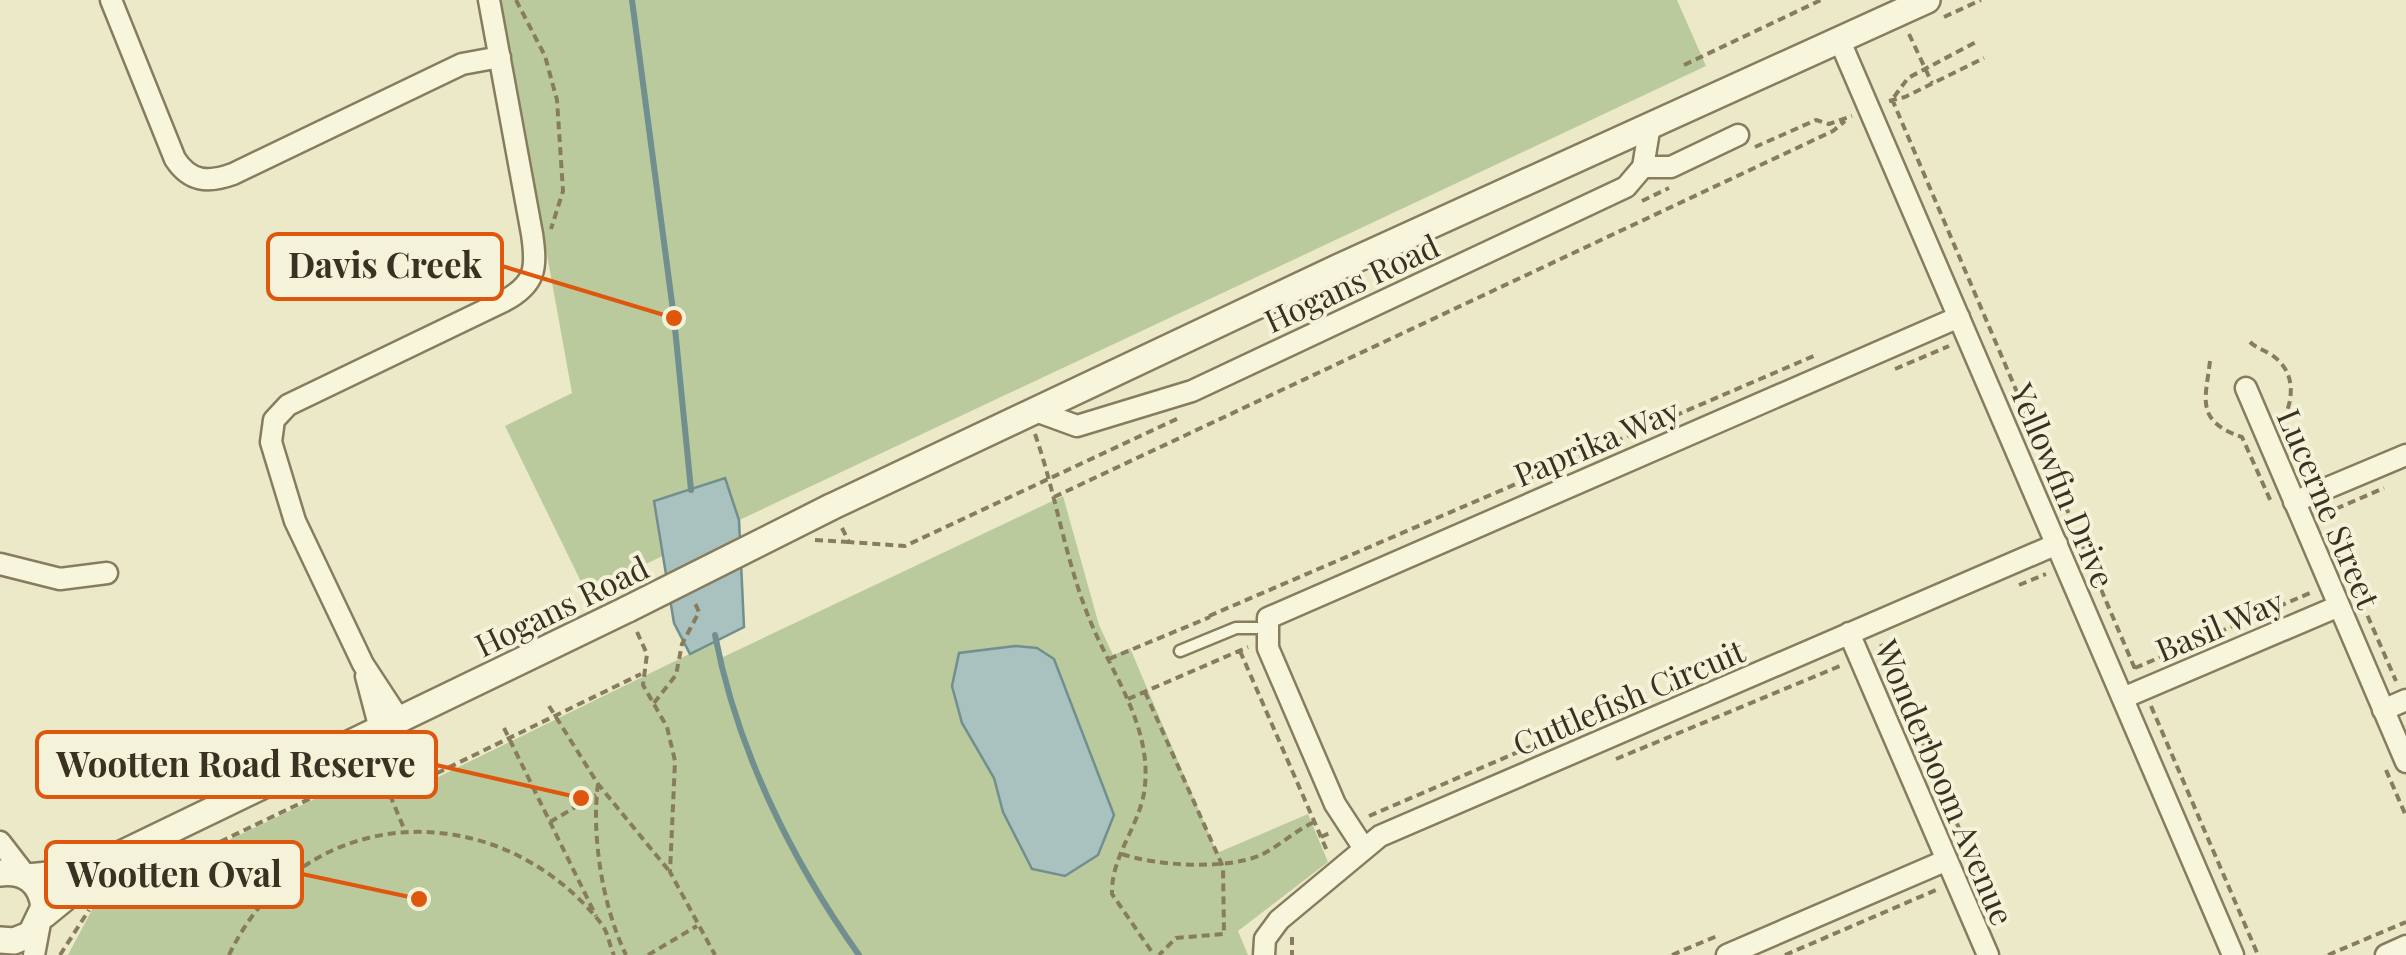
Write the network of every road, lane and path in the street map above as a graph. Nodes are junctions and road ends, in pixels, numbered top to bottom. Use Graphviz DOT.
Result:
graph roads {
  1 [pos="110,0"];
  2 [pos="489,0"];
  3 [pos="516,0"];
  4 [pos="1821,0"];
  5 [pos="1980,0"];
  6 [pos="1932,10"];
  7 [pos="1922,28"];
  8 [pos="1839,39"];
  9 [pos="1976,42"];
  10 [pos="500,57"];
  11 [pos="1984,58"];
  12 [pos="1684,65"];
  13 [pos="1926,70"];
  14 [pos="1933,84"];
  15 [pos="1892,99"];
  16 [pos="1650,126"];
  17 [pos="1856,134"];
  18 [pos="1738,135"];
  19 [pos="1644,167"];
  20 [pos="544,231"];
  21 [pos="1950,321"];
  22 [pos="2250,342"];
  23 [pos="1948,346"];
  24 [pos="1823,352"];
  25 [pos="2210,360"];
  26 [pos="2246,388"];
  27 [pos="1034,422"];
  28 [pos="2291,437"];
  29 [pos="2406,455"];
  30 [pos="1050,478"];
  31 [pos="2390,486"];
  32 [pos="2315,494"];
  33 [pos="1054,498"];
  34 [pos="2294,502"];
  35 [pos="2272,506"];
  36 [pos="848,542"];
  37 [pos="2057,544"];
  38 [pos="0,564"];
  39 [pos="2346,564"];
  40 [pos="107,573"];
  41 [pos="2046,573"];
  42 [pos="2012,588"];
  43 [pos="693,598"];
  44 [pos="2329,610"];
  45 [pos="1209,616"];
  46 [pos="631,617"];
  47 [pos="1222,633"];
  48 [pos="1849,633"];
  49 [pos="1265,634"];
  50 [pos="1896,638"];
  51 [pos="1180,651"];
  52 [pos="1240,651"];
  53 [pos="1109,659"];
  54 [pos="2135,668"];
  55 [pos="641,674"];
  56 [pos="2406,676"];
  57 [pos="1846,680"];
  58 [pos="2396,680"];
  59 [pos="2144,689"];
  60 [pos="1145,692"];
  61 [pos="2123,698"];
  62 [pos="1128,699"];
  63 [pos="2405,701"];
  64 [pos="654,703"];
  65 [pos="550,706"];
  66 [pos="2384,710"];
  67 [pos="553,714"];
  68 [pos="381,728"];
  69 [pos="504,728"];
  70 [pos="1559,734"];
  71 [pos="508,737"];
  72 [pos="2382,762"];
  73 [pos="2406,762"];
  74 [pos="1601,765"];
  75 [pos="378,766"];
  76 [pos="598,784"];
  77 [pos="596,795"];
  78 [pos="390,796"];
  79 [pos="2406,816"];
  80 [pos="550,822"];
  81 [pos="1314,822"];
  82 [pos="1346,826"];
  83 [pos="406,831"];
  84 [pos="1321,837"];
  85 [pos="0,842"];
  86 [pos="1364,847"];
  87 [pos="1120,853"];
  88 [pos="114,857"];
  89 [pos="1947,860"];
  90 [pos="1219,864"];
  91 [pos="670,872"];
  92 [pos="0,874"];
  93 [pos="28,877"];
  94 [pos="1936,890"];
  95 [pos="1996,918"];
  96 [pos="42,919"];
  97 [pos="598,920"];
  98 [pos="2406,922"];
  99 [pos="697,926"];
  100 [pos="614,931"];
  101 [pos="1294,932"];
  102 [pos="608,935"];
  103 [pos="0,941"];
  104 [pos="2406,946"];
  105 [pos="10,955"];
  106 [pos="34,955"];
  107 [pos="60,955"];
  108 [pos="229,955"];
  109 [pos="614,955"];
  110 [pos="626,955"];
  111 [pos="648,955"];
  112 [pos="714,955"];
  113 [pos="1156,955"];
  114 [pos="1264,955"];
  115 [pos="1292,955"];
  116 [pos="1728,955"];
  117 [pos="1785,955"];
  118 [pos="1988,955"];
  119 [pos="2233,955"];
  120 [pos="2258,955"];
  121 [pos="2328,955"];
  122 [pos="2386,955"];
  1 -- 10 [label="street"];
  2 -- 10 [label="street"];
  3 -- 20 [label="path"];
  4 -- 12 [label="path"];
  5 -- 6 [label="path"];
  6 -- 8 [label="street, Hogans Road"];
  7 -- 13 [label="path"];
  8 -- 16 [label="street, Hogans Road"];
  8 -- 21 [label="street, Yellowfin Drive"];
  9 -- 13 [label="path"];
  10 -- 68 [label="street"];
  11 -- 14 [label="path"];
  13 -- 14 [label="path"];
  13 -- 15 [label="path"];
  14 -- 15 [label="path"];
  15 -- 54 [label="path"];
  16 -- 19 [label="street"];
  16 -- 27 [label="street, Hogans Road"];
  17 -- 33 [label="path"];
  18 -- 19 [label="street"];
  19 -- 27 [label="street, Hogans Road"];
  21 -- 23 [label="path"];
  21 -- 37 [label="street, Yellowfin Drive"];
  21 -- 49 [label="street, Paprika Way"];
  22 -- 28 [label="path"];
  24 -- 45 [label="path"];
  25 -- 35 [label="path"];
  26 -- 34 [label="street, Lucerne Street"];
  27 -- 30 [label="path"];
  27 -- 46 [label="street, Hogans Road, bridge"];
  29 -- 32 [label="street"];
  30 -- 33 [label="path"];
  30 -- 36 [label="path"];
  31 -- 32 [label="path"];
  32 -- 34 [label="street"];
  33 -- 53 [label="path"];
  34 -- 44 [label="street, Lucerne Street"];
  37 -- 48 [label="street, Cuttlefish Circuit"];
  37 -- 61 [label="street, Yellowfin Drive"];
  38 -- 40 [label="street"];
  39 -- 58 [label="path"];
  41 -- 42 [label="path"];
  43 -- 64 [label="path"];
  44 -- 54 [label="path"];
  44 -- 59 [label="street, Basil Way"];
  44 -- 66 [label="street, Lucerne Street"];
  45 -- 47 [label="path"];
  45 -- 53 [label="path"];
  46 -- 55 [label="path"];
  46 -- 68 [label="street, Hogans Road"];
  47 -- 49 [label="lane"];
  47 -- 51 [label="lane"];
  48 -- 86 [label="street, Cuttlefish Circuit"];
  48 -- 89 [label="street, Wonderboom Avenue"];
  49 -- 52 [label="path"];
  49 -- 82 [label="street"];
  50 -- 95 [label="path"];
  52 -- 60 [label="path"];
  52 -- 81 [label="path"];
  53 -- 62 [label="path"];
  54 -- 59 [label="path"];
  55 -- 64 [label="path"];
  55 -- 67 [label="path"];
  56 -- 58 [label="path"];
  57 -- 74 [label="path"];
  58 -- 63 [label="path"];
  59 -- 61 [label="street, Basil Way"];
  59 -- 120 [label="path"];
  60 -- 62 [label="path"];
  60 -- 90 [label="path"];
  61 -- 119 [label="street, Yellowfin Drive"];
  62 -- 87 [label="path"];
  63 -- 66 [label="street"];
  64 -- 91 [label="path"];
  65 -- 67 [label="path"];
  66 -- 73 [label="street, Lucerne Street"];
  67 -- 71 [label="path"];
  67 -- 76 [label="path"];
  68 -- 75 [label="path"];
  68 -- 88 [label="street, Hogans Road"];
  69 -- 71 [label="path"];
  70 -- 82 [label="path"];
  71 -- 78 [label="path"];
  71 -- 80 [label="path"];
  72 -- 79 [label="path"];
  75 -- 78 [label="path"];
  75 -- 107 [label="path"];
  76 -- 77 [label="path"];
  76 -- 91 [label="path"];
  77 -- 80 [label="path"];
  77 -- 100 [label="path"];
  78 -- 83 [label="path"];
  80 -- 97 [label="path"];
  81 -- 84 [label="path"];
  81 -- 90 [label="path"];
  82 -- 86 [label="street"];
  83 -- 97 [label="path"];
  83 -- 108 [label="path"];
  85 -- 93 [label="street"];
  86 -- 114 [label="street, Cuttlefish Circuit"];
  87 -- 90 [label="path"];
  87 -- 113 [label="path"];
  88 -- 93 [label="street, Hogans Road"];
  88 -- 96 [label="street, Hogans Road"];
  89 -- 116 [label="street"];
  89 -- 118 [label="street, Wonderboom Avenue"];
  90 -- 113 [label="path"];
  91 -- 99 [label="path"];
  92 -- 93 [label="street, Hogans Road"];
  93 -- 96 [label="street"];
  94 -- 117 [label="path"];
  96 -- 103 [label="street, Hogans Road"];
  96 -- 106 [label="street"];
  97 -- 102 [label="path"];
  98 -- 121 [label="path"];
  99 -- 111 [label="path"];
  99 -- 112 [label="path"];
  100 -- 102 [label="path"];
  100 -- 110 [label="path"];
  101 -- 115 [label="path"];
  102 -- 109 [label="path"];
  103 -- 105 [label="street"];
  104 -- 122 [label="street"];
}
